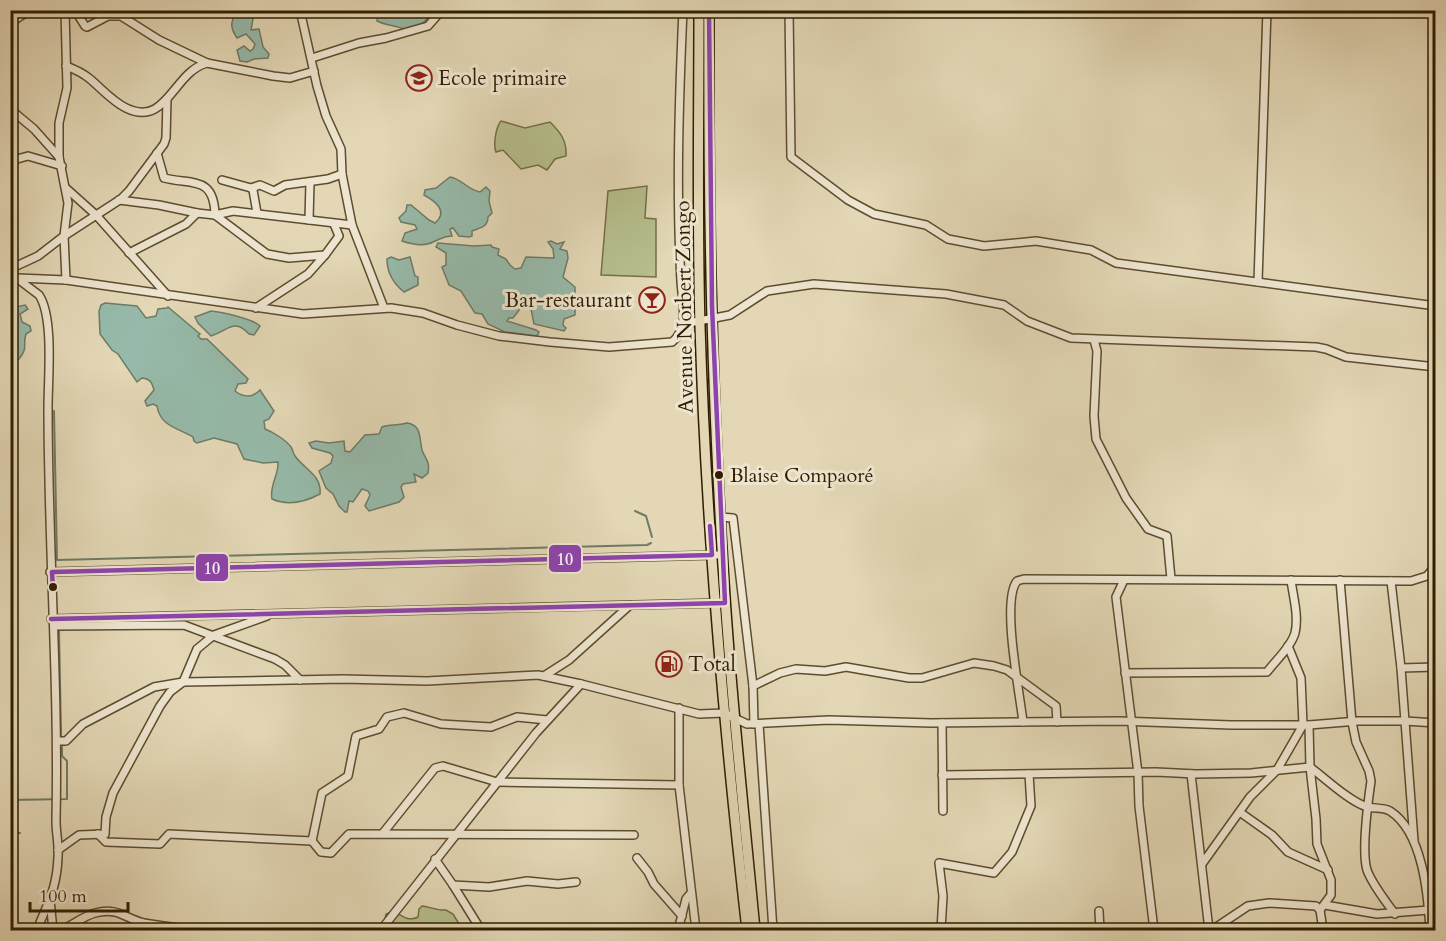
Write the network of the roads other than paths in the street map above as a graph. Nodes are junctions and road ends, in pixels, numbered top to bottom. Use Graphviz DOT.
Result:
graph roads {
  1 [pos="30,10"];
  2 [pos="65,10"];
  3 [pos="75,10"];
  4 [pos="300,10"];
  5 [pos="442,10"];
  6 [pos="683,10"];
  7 [pos="699,10"];
  8 [pos="709,10"];
  9 [pos="789,10"];
  10 [pos="1267,10"];
  11 [pos="10,23"];
  12 [pos="312,58"];
  13 [pos="207,63"];
  14 [pos="66,66"];
  15 [pos="314,71"];
  16 [pos="167,99"];
  17 [pos="13,111"];
  18 [pos="10,122"];
  19 [pos="157,153"];
  20 [pos="59,157"];
  21 [pos="10,161"];
  22 [pos="62,166"];
  23 [pos="342,174"];
  24 [pos="222,180"];
  25 [pos="310,182"];
  26 [pos="251,188"];
  27 [pos="67,189"];
  28 [pos="119,200"];
  29 [pos="196,213"];
  30 [pos="256,213"];
  31 [pos="215,214"];
  32 [pos="96,215"];
  33 [pos="309,220"];
  34 [pos="334,224"];
  35 [pos="352,225"];
  36 [pos="64,236"];
  37 [pos="129,253"];
  38 [pos="325,255"];
  39 [pos="10,271"];
  40 [pos="18,278"];
  41 [pos="66,280"];
  42 [pos="1258,282"];
  43 [pos="168,296"];
  44 [pos="1436,306"];
  45 [pos="256,308"];
  46 [pos="384,308"];
  47 [pos="711,319"];
  48 [pos="700,321"];
  49 [pos="683,324"];
  50 [pos="1094,339"];
  51 [pos="1436,367"];
  52 [pos="720,517"];
  53 [pos="712,555"];
  54 [pos="722,555"];
  55 [pos="1436,565"];
  56 [pos="51,572"];
  57 [pos="1171,579"];
  58 [pos="1124,580"];
  59 [pos="1291,580"];
  60 [pos="1340,580"];
  61 [pos="1391,581"];
  62 [pos="715,603"];
  63 [pos="725,603"];
  64 [pos="630,605"];
  65 [pos="272,614"];
  66 [pos="53,622"];
  67 [pos="214,635"];
  68 [pos="1288,646"];
  69 [pos="1436,667"];
  70 [pos="1401,669"];
  71 [pos="1125,673"];
  72 [pos="544,676"];
  73 [pos="1018,678"];
  74 [pos="300,680"];
  75 [pos="183,682"];
  76 [pos="581,684"];
  77 [pos="753,686"];
  78 [pos="679,708"];
  79 [pos="724,713"];
  80 [pos="735,717"];
  81 [pos="548,720"];
  82 [pos="1131,721"];
  83 [pos="1405,721"];
  84 [pos="1023,722"];
  85 [pos="1057,722"];
  86 [pos="1352,722"];
  87 [pos="942,723"];
  88 [pos="1436,723"];
  89 [pos="757,724"];
  90 [pos="1306,725"];
  91 [pos="57,741"];
  92 [pos="1310,767"];
  93 [pos="1276,770"];
  94 [pos="1138,773"];
  95 [pos="1029,774"];
  96 [pos="1191,774"];
  97 [pos="942,775"];
  98 [pos="497,782"];
  99 [pos="679,785"];
  100 [pos="1368,807"];
  101 [pos="943,812"];
  102 [pos="1241,813"];
  103 [pos="383,833"];
  104 [pos="98,834"];
  105 [pos="634,835"];
  106 [pos="454,836"];
  107 [pos="312,841"];
  108 [pos="1414,843"];
  109 [pos="58,850"];
  110 [pos="637,858"];
  111 [pos="435,860"];
  112 [pos="1202,864"];
  113 [pos="1328,870"];
  114 [pos="576,882"];
  115 [pos="453,885"];
  116 [pos="691,893"];
  117 [pos="50,900"];
  118 [pos="1432,900"];
  119 [pos="1322,908"];
  120 [pos="1429,910"];
  121 [pos="1099,911"];
  122 [pos="1395,914"];
  123 [pos="682,916"];
  124 [pos="167,928"];
  125 [pos="37,930"];
  126 [pos="53,930"];
  127 [pos="61,930"];
  128 [pos="191,930"];
  129 [pos="381,930"];
  130 [pos="482,930"];
  131 [pos="678,930"];
  132 [pos="696,930"];
  133 [pos="747,930"];
  134 [pos="756,930"];
  135 [pos="773,930"];
  136 [pos="941,930"];
  137 [pos="1100,930"];
  138 [pos="1154,930"];
  139 [pos="1210,930"];
  140 [pos="1323,930"];
  141 [pos="1430,930"];
  1 -- 11 [label="street"];
  2 -- 14 [label="street"];
  3 -- 13 [label="street"];
  4 -- 12 [label="street"];
  5 -- 12 [label="street"];
  6 -- 49 [label="street"];
  7 -- 48 [label="main road, Avenue Norbert Zongo"];
  8 -- 47 [label="main road, Avenue Norbert Zongo"];
  9 -- 42 [label="street"];
  10 -- 42 [label="street"];
  12 -- 15 [label="street"];
  13 -- 15 [label="street"];
  13 -- 16 [label="street"];
  14 -- 16 [label="street"];
  14 -- 20 [label="street"];
  15 -- 23 [label="street"];
  16 -- 19 [label="street"];
  17 -- 18 [label="street"];
  17 -- 20 [label="street"];
  19 -- 28 [label="street"];
  19 -- 31 [label="street"];
  20 -- 22 [label="street"];
  21 -- 22 [label="street"];
  22 -- 27 [label="street"];
  23 -- 25 [label="street"];
  23 -- 35 [label="street"];
  24 -- 26 [label="street"];
  25 -- 26 [label="street"];
  25 -- 33 [label="street"];
  26 -- 30 [label="street"];
  27 -- 32 [label="street"];
  27 -- 36 [label="street"];
  28 -- 29 [label="street"];
  28 -- 32 [label="street"];
  29 -- 31 [label="street"];
  29 -- 37 [label="street"];
  30 -- 31 [label="street"];
  30 -- 33 [label="street"];
  31 -- 38 [label="street"];
  32 -- 36 [label="street"];
  32 -- 37 [label="street"];
  33 -- 34 [label="street"];
  34 -- 35 [label="street"];
  34 -- 38 [label="street"];
  35 -- 46 [label="street"];
  36 -- 39 [label="street"];
  36 -- 41 [label="street"];
  37 -- 43 [label="street"];
  38 -- 45 [label="street"];
  39 -- 40 [label="street"];
  40 -- 41 [label="street"];
  40 -- 56 [label="street"];
  41 -- 43 [label="street"];
  42 -- 44 [label="street"];
  43 -- 45 [label="street"];
  45 -- 46 [label="street"];
  46 -- 49 [label="street"];
  47 -- 48 [label="street"];
  47 -- 50 [label="street"];
  47 -- 52 [label="main road, Avenue Norbert Zongo"];
  48 -- 49 [label="street"];
  48 -- 53 [label="main road, Avenue Norbert Zongo"];
  50 -- 51 [label="street"];
  50 -- 57 [label="street"];
  52 -- 54 [label="main road, Avenue Norbert Zongo"];
  52 -- 77 [label="street"];
  53 -- 54 [label="street"];
  53 -- 56 [label="street"];
  53 -- 62 [label="main road, Avenue Norbert Zongo"];
  54 -- 63 [label="main road, Avenue Norbert Zongo"];
  55 -- 61 [label="street"];
  56 -- 66 [label="street"];
  57 -- 58 [label="street"];
  57 -- 59 [label="street"];
  58 -- 71 [label="street"];
  58 -- 73 [label="street"];
  59 -- 60 [label="street"];
  59 -- 68 [label="street"];
  60 -- 61 [label="street"];
  60 -- 86 [label="street"];
  61 -- 70 [label="street"];
  62 -- 63 [label="street"];
  62 -- 64 [label="street"];
  62 -- 79 [label="main road, Avenue Norbert Zongo"];
  63 -- 80 [label="main road, Avenue Norbert Zongo"];
  64 -- 65 [label="street"];
  64 -- 72 [label="street"];
  65 -- 66 [label="street"];
  65 -- 67 [label="street"];
  66 -- 67 [label="street"];
  66 -- 91 [label="street"];
  67 -- 74 [label="street"];
  67 -- 75 [label="street"];
  68 -- 71 [label="street"];
  68 -- 90 [label="street"];
  69 -- 70 [label="street"];
  70 -- 83 [label="street"];
  71 -- 82 [label="street"];
  72 -- 74 [label="street"];
  72 -- 76 [label="street"];
  73 -- 77 [label="street"];
  73 -- 84 [label="street"];
  73 -- 85 [label="street"];
  74 -- 75 [label="street"];
  75 -- 91 [label="street"];
  75 -- 104 [label="street"];
  76 -- 78 [label="street"];
  76 -- 81 [label="street"];
  77 -- 89 [label="street"];
  78 -- 79 [label="street"];
  78 -- 99 [label="street"];
  79 -- 80 [label="street"];
  79 -- 133 [label="main road, Avenue Norbert Zongo"];
  80 -- 89 [label="street"];
  80 -- 134 [label="main road, Avenue Norbert Zongo"];
  81 -- 98 [label="street"];
  81 -- 107 [label="street"];
  82 -- 85 [label="street"];
  82 -- 90 [label="street"];
  82 -- 94 [label="street"];
  83 -- 86 [label="street"];
  83 -- 88 [label="street"];
  83 -- 108 [label="street"];
  84 -- 85 [label="street"];
  84 -- 87 [label="street"];
  86 -- 90 [label="street"];
  86 -- 100 [label="street"];
  87 -- 89 [label="street"];
  87 -- 97 [label="street"];
  89 -- 135 [label="street"];
  90 -- 92 [label="street"];
  90 -- 93 [label="street"];
  91 -- 109 [label="street"];
  92 -- 93 [label="street"];
  92 -- 100 [label="street"];
  92 -- 113 [label="street"];
  93 -- 96 [label="street"];
  93 -- 102 [label="street"];
  94 -- 95 [label="street"];
  94 -- 96 [label="street"];
  94 -- 138 [label="street"];
  95 -- 97 [label="street"];
  95 -- 136 [label="street"];
  96 -- 112 [label="street"];
  97 -- 101 [label="street"];
  98 -- 99 [label="street"];
  98 -- 103 [label="street"];
  98 -- 106 [label="street"];
  99 -- 116 [label="street"];
  100 -- 108 [label="street"];
  100 -- 122 [label="street"];
  102 -- 112 [label="street"];
  102 -- 113 [label="street"];
  103 -- 106 [label="street"];
  103 -- 107 [label="street"];
  104 -- 107 [label="street"];
  104 -- 109 [label="street"];
  105 -- 106 [label="street"];
  106 -- 111 [label="street"];
  108 -- 118 [label="street"];
  109 -- 117 [label="street"];
  110 -- 123 [label="street"];
  111 -- 115 [label="street"];
  111 -- 129 [label="street"];
  112 -- 139 [label="street"];
  113 -- 119 [label="street"];
  114 -- 115 [label="street"];
  115 -- 130 [label="street"];
  116 -- 123 [label="street"];
  116 -- 132 [label="street"];
  117 -- 125 [label="street"];
  117 -- 126 [label="street"];
  118 -- 120 [label="street"];
  119 -- 122 [label="street"];
  119 -- 139 [label="street"];
  119 -- 140 [label="street"];
  120 -- 122 [label="street"];
  120 -- 141 [label="street"];
  121 -- 137 [label="street"];
  123 -- 131 [label="street"];
  124 -- 127 [label="street"];
  124 -- 128 [label="street"];
}
